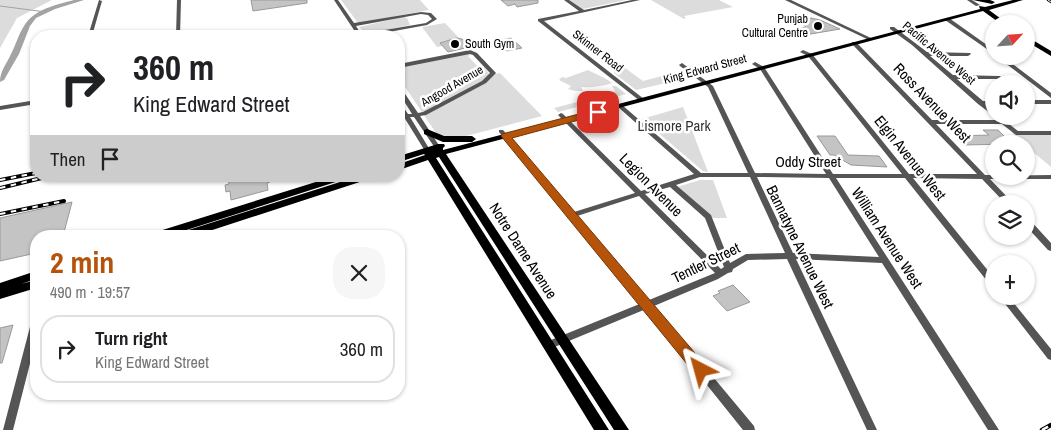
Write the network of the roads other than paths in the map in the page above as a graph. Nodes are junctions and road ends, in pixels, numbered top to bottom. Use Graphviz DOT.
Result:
graph roads {
  1 [pos="180,0"];
  2 [pos="184,0"];
  3 [pos="336,0"];
  4 [pos="566,0"];
  5 [pos="638,0"];
  6 [pos="787,0"];
  7 [pos="969,0"];
  8 [pos="1020,0"];
  9 [pos="100,1"];
  10 [pos="995,1"];
  11 [pos="979,5"];
  12 [pos="583,11"];
  13 [pos="418,13"];
  14 [pos="969,13"];
  15 [pos="408,15"];
  16 [pos="988,15"];
  17 [pos="992,15"];
  18 [pos="947,19"];
  19 [pos="427,24"];
  20 [pos="352,25"];
  21 [pos="416,26"];
  22 [pos="92,30"];
  23 [pos="178,30"];
  24 [pos="356,30"];
  25 [pos="394,30"];
  26 [pos="895,30"];
  27 [pos="868,37"];
  28 [pos="854,43"];
  29 [pos="1035,44"];
  30 [pos="985,46"];
  31 [pos="806,54"];
  32 [pos="925,54"];
  33 [pos="968,54"];
  34 [pos="1051,54"];
  35 [pos="405,65"];
  36 [pos="682,65"];
  37 [pos="1010,65"];
  38 [pos="758,66"];
  39 [pos="951,77"];
  40 [pos="985,77"];
  41 [pos="703,81"];
  42 [pos="1051,96"];
  43 [pos="405,98"];
  44 [pos="639,98"];
  45 [pos="1035,102"];
  46 [pos="1051,102"];
  47 [pos="30,103"];
  48 [pos="980,103"];
  49 [pos="985,103"];
  50 [pos="620,106"];
  51 [pos="985,107"];
  52 [pos="0,108"];
  53 [pos="406,116"];
  54 [pos="417,116"];
  55 [pos="563,118"];
  56 [pos="931,122"];
  57 [pos="985,122"];
  58 [pos="1007,125"];
  59 [pos="427,132"];
  60 [pos="1051,133"];
  61 [pos="504,134"];
  62 [pos="472,142"];
  63 [pos="439,150"];
  64 [pos="428,153"];
  65 [pos="405,158"];
  66 [pos="405,164"];
  67 [pos="405,165"];
  68 [pos="446,171"];
  69 [pos="699,175"];
  70 [pos="751,176"];
  71 [pos="831,176"];
  72 [pos="907,177"];
  73 [pos="984,177"];
  74 [pos="1051,177"];
  75 [pos="326,182"];
  76 [pos="350,182"];
  77 [pos="671,184"];
  78 [pos="640,194"];
  79 [pos="1001,195"];
  80 [pos="572,216"];
  81 [pos="176,230"];
  82 [pos="202,230"];
  83 [pos="1035,231"];
  84 [pos="1051,248"];
  85 [pos="790,256"];
  86 [pos="885,260"];
  87 [pos="725,272"];
  88 [pos="985,273"];
  89 [pos="30,277"];
  90 [pos="30,286"];
  91 [pos="0,287"];
  92 [pos="0,295"];
  93 [pos="648,305"];
  94 [pos="1010,305"];
  95 [pos="563,339"];
  96 [pos="549,345"];
  97 [pos="30,346"];
  98 [pos="1051,356"];
  99 [pos="8,430"];
  100 [pos="602,430"];
  101 [pos="622,430"];
  102 [pos="750,430"];
  103 [pos="872,430"];
  104 [pos="994,430"];
  1 -- 2 [label="street"];
  1 -- 23 [label="street"];
  3 -- 20 [label="street"];
  4 -- 12 [label="street"];
  5 -- 12 [label="street"];
  6 -- 27 [label="street"];
  7 -- 11 [label="street"];
  8 -- 11 [label="main road, King Edward Street"];
  9 -- 22 [label="street"];
  10 -- 11 [label="main road, King Edward Street"];
  11 -- 14 [label="main road, King Edward Street"];
  11 -- 17 [label="main road"];
  11 -- 26 [label="main road, King Edward Street"];
  12 -- 44 [label="street, Skinner Road"];
  13 -- 15 [label="street"];
  13 -- 19 [label="street"];
  13 -- 19 [label="street"];
  14 -- 16 [label="main road"];
  14 -- 18 [label="main road, King Edward Street"];
  15 -- 20 [label="street"];
  15 -- 21 [label="street"];
  18 -- 26 [label="main road, King Edward Street"];
  18 -- 30 [label="street"];
  19 -- 21 [label="street"];
  20 -- 24 [label="street"];
  21 -- 25 [label="street"];
  26 -- 27 [label="main road, King Edward Street"];
  26 -- 32 [label="street, Pacific Avenue West"];
  27 -- 28 [label="main road, King Edward Street"];
  27 -- 31 [label="main road, King Edward Street"];
  28 -- 31 [label="main road, King Edward Street"];
  28 -- 56 [label="street, Ross Avenue West"];
  29 -- 34 [label="main road"];
  31 -- 38 [label="main road, King Edward Street"];
  31 -- 72 [label="street, Elgin Avenue West"];
  32 -- 33 [label="street"];
  32 -- 39 [label="street, Pacific Avenue West"];
  35 -- 54 [label="street, Angood Avenue"];
  36 -- 41 [label="street"];
  37 -- 42 [label="street"];
  38 -- 41 [label="main road, King Edward Street"];
  38 -- 71 [label="street, William Avenue West"];
  39 -- 40 [label="street"];
  39 -- 48 [label="street, Pacific Avenue West"];
  41 -- 44 [label="main road, King Edward Street"];
  41 -- 70 [label="street, Bannatyne Avenue West"];
  43 -- 54 [label="street, Notre Dame Avenue"];
  44 -- 50 [label="main road, King Edward Street"];
  44 -- 55 [label="main road, King Edward Street"];
  45 -- 46 [label="street"];
  47 -- 52 [label="street"];
  48 -- 49 [label="street"];
  48 -- 51 [label="street, Pacific Avenue West"];
  50 -- 55 [label="main road, King Edward Street"];
  50 -- 69 [label="street"];
  53 -- 54 [label="street, Angood Avenue"];
  53 -- 64 [label="street, Notre Dame Avenue"];
  54 -- 59 [label="street, Notre Dame Avenue"];
  55 -- 61 [label="main road, King Edward Street"];
  55 -- 78 [label="street, Legion Avenue"];
  56 -- 57 [label="street"];
  56 -- 73 [label="street, Ross Avenue West"];
  58 -- 60 [label="street, Pacific Avenue West"];
  59 -- 62 [label="main road"];
  59 -- 63 [label="street, Notre Dame Avenue"];
  61 -- 62 [label="main road, King Edward Street"];
  61 -- 80 [label="street"];
  62 -- 63 [label="main road, King Edward Street"];
  62 -- 68 [label="main road"];
  63 -- 64 [label="main road, King Edward Street"];
  63 -- 68 [label="main road, Notre Dame Avenue"];
  64 -- 65 [label="main road, King Edward Street"];
  64 -- 66 [label="main road, King Edward Street"];
  64 -- 68 [label="main road, Notre Dame Avenue"];
  67 -- 68 [label="main road"];
  68 -- 95 [label="main road, Notre Dame Avenue"];
  68 -- 96 [label="main road, Notre Dame Avenue"];
  69 -- 70 [label="street, Oddy Street"];
  69 -- 77 [label="street, Oddy Street"];
  70 -- 71 [label="street, Oddy Street"];
  70 -- 85 [label="street, Bannatyne Avenue West"];
  71 -- 72 [label="street, Oddy Street"];
  71 -- 86 [label="street, William Avenue West"];
  72 -- 73 [label="street, Oddy Street"];
  72 -- 88 [label="street, Elgin Avenue West"];
  73 -- 74 [label="street, Oddy Street"];
  73 -- 79 [label="street, Ross Avenue West"];
  75 -- 81 [label="main road"];
  76 -- 82 [label="main road"];
  77 -- 78 [label="street, Oddy Street"];
  77 -- 87 [label="street"];
  78 -- 80 [label="street, Oddy Street"];
  78 -- 87 [label="street, Legion Avenue"];
  80 -- 93 [label="street"];
  83 -- 84 [label="street"];
  85 -- 86 [label="street, Tentler Street"];
  85 -- 87 [label="street, Tentler Street"];
  85 -- 103 [label="street, Bannatyne Avenue West"];
  86 -- 104 [label="street, William Avenue West"];
  87 -- 93 [label="street, Tentler Street"];
  89 -- 91 [label="main road"];
  90 -- 92 [label="main road"];
  93 -- 95 [label="street, Tentler Street"];
  93 -- 102 [label="street"];
  94 -- 98 [label="street"];
  95 -- 96 [label="street, Tentler Street"];
  95 -- 101 [label="main road, Notre Dame Avenue"];
  96 -- 100 [label="main road, Notre Dame Avenue"];
  97 -- 99 [label="street"];
}
